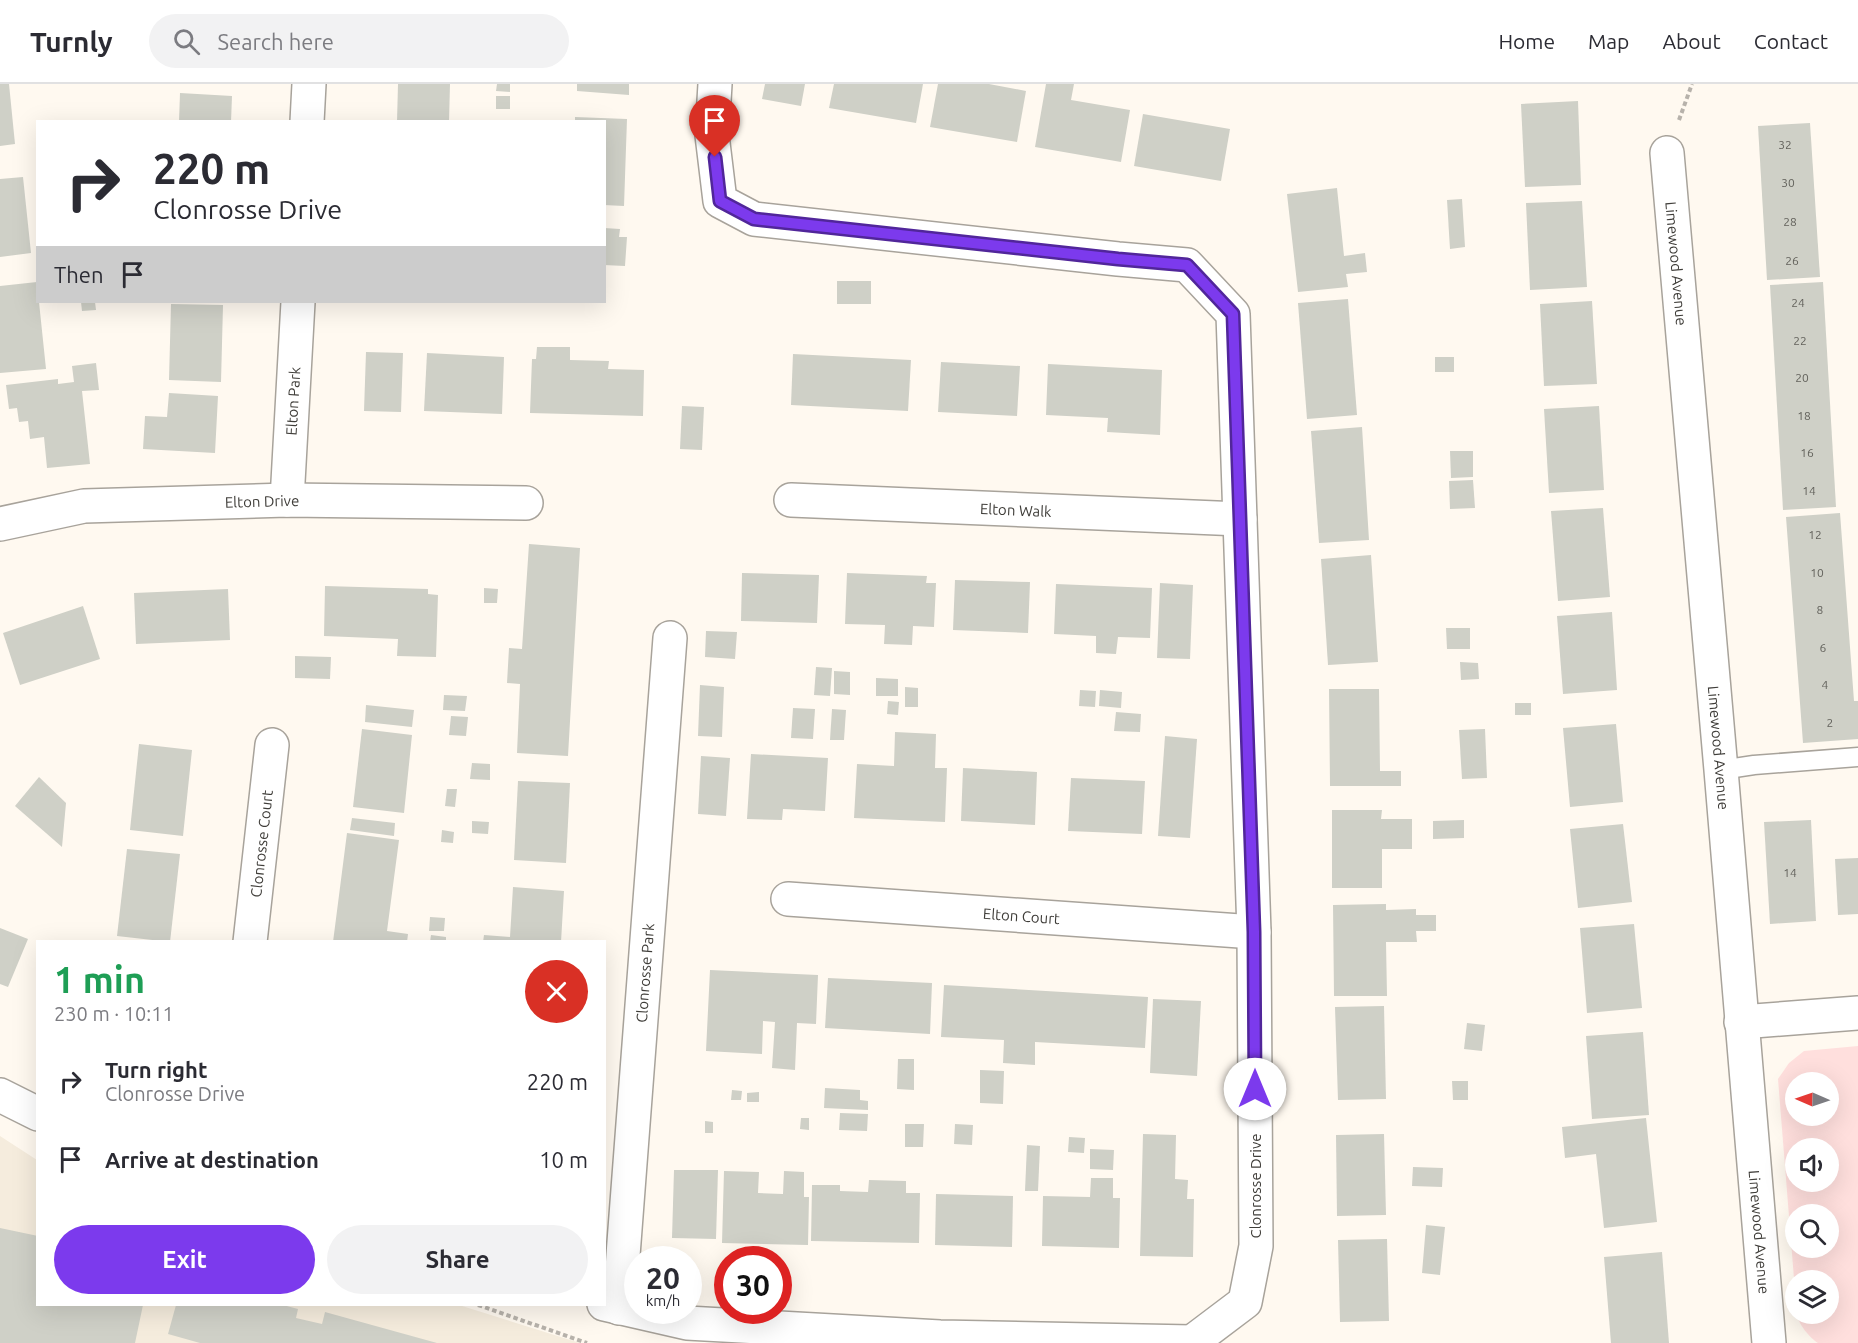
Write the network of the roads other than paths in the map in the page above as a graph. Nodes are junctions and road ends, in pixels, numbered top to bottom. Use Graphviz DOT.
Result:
graph roads {
  1 [pos="309,84"];
  2 [pos="715,84"];
  3 [pos="307,120"];
  4 [pos="1667,153"];
  5 [pos="297,303"];
  6 [pos="287,500"];
  7 [pos="791,500"];
  8 [pos="526,503"];
  9 [pos="1239,519"];
  10 [pos="0,524"];
  11 [pos="670,638"];
  12 [pos="272,745"];
  13 [pos="1858,757"];
  14 [pos="1721,770"];
  15 [pos="788,899"];
  16 [pos="1254,932"];
  17 [pos="250,940"];
  18 [pos="1858,1013"];
  19 [pos="1741,1022"];
  20 [pos="0,1095"];
  21 [pos="36,1113"];
  22 [pos="612,1306"];
  23 [pos="1769,1343"];
  1 -- 3 [label="street"];
  2 -- 9 [label="street, Clonrosse Drive"];
  4 -- 14 [label="street, Limewood Avenue"];
  5 -- 6 [label="street, Elton Park"];
  6 -- 8 [label="street, Elton Drive"];
  6 -- 10 [label="street, Elton Drive"];
  7 -- 9 [label="street, Elton Walk"];
  9 -- 16 [label="street, Clonrosse Drive"];
  11 -- 22 [label="street, Clonrosse Park"];
  12 -- 17 [label="street, Clonrosse Court"];
  13 -- 14 [label="lane"];
  14 -- 19 [label="street, Limewood Avenue"];
  15 -- 16 [label="street, Elton Court"];
  16 -- 22 [label="street, Clonrosse Drive"];
  18 -- 19 [label="street"];
  19 -- 23 [label="street, Limewood Avenue"];
  20 -- 21 [label="street"];
}
